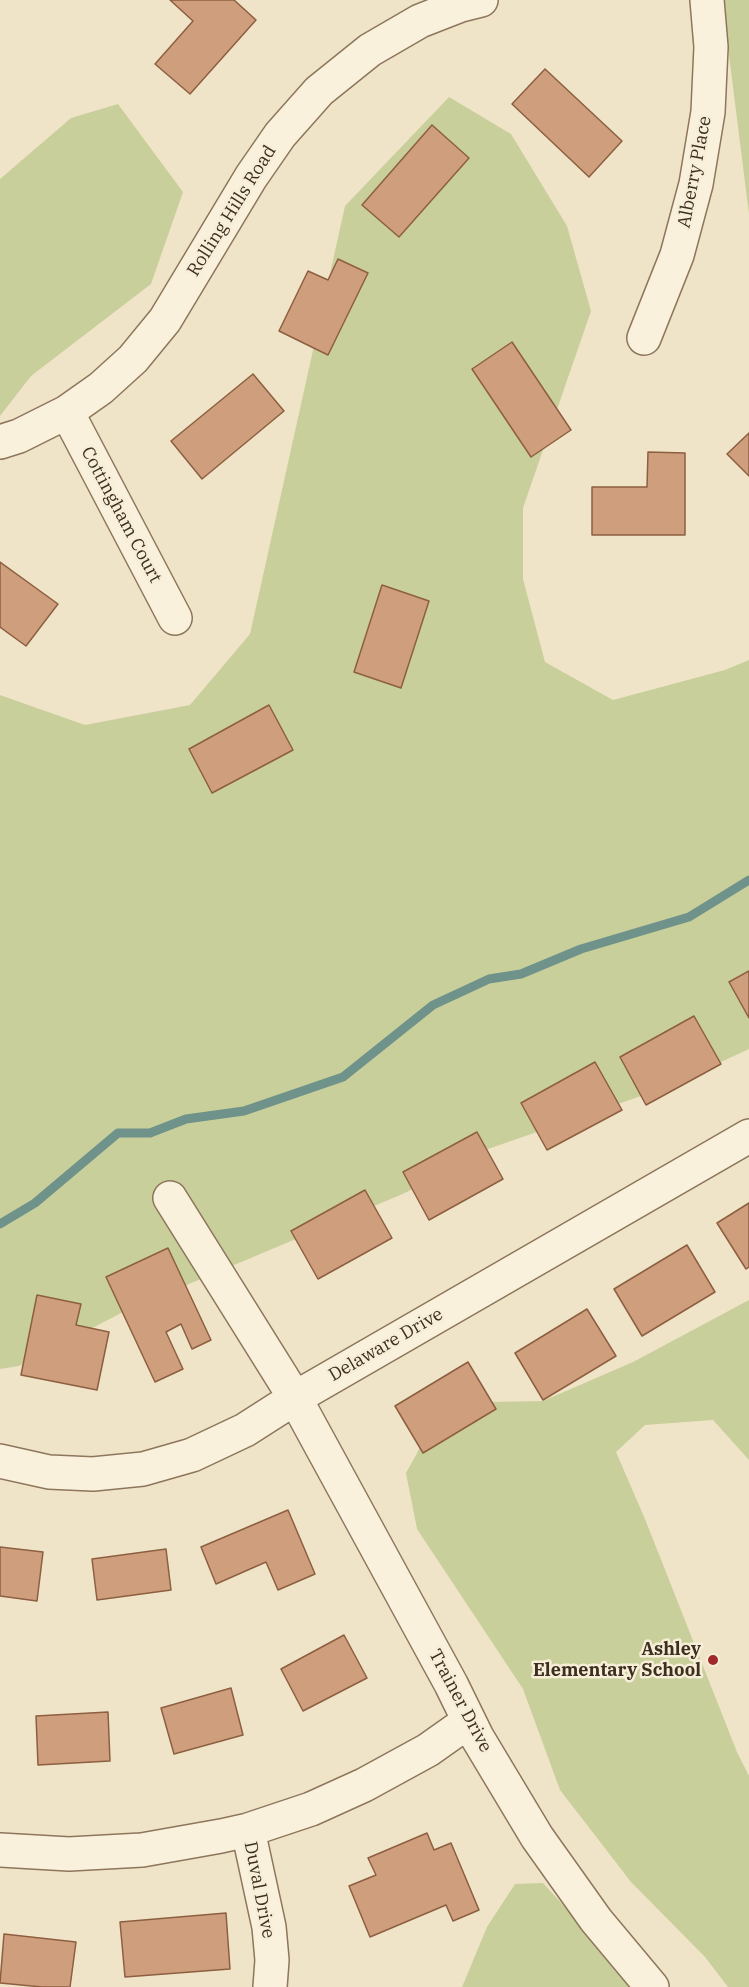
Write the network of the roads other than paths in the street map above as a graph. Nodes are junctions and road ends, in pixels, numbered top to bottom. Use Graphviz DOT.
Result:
graph roads {
  1 [pos="481,0"];
  2 [pos="707,0"];
  3 [pos="644,338"];
  4 [pos="67,412"];
  5 [pos="0,442"];
  6 [pos="175,618"];
  7 [pos="749,1136"];
  8 [pos="170,1198"];
  9 [pos="295,1398"];
  10 [pos="0,1461"];
  11 [pos="469,1721"];
  12 [pos="248,1830"];
  13 [pos="0,1850"];
  14 [pos="270,1987"];
  15 [pos="652,1987"];
  1 -- 4 [label="street, Rolling Hills Road"];
  2 -- 3 [label="street, Alberry Place"];
  4 -- 5 [label="street, Rolling Hills Road"];
  4 -- 6 [label="street, Cottingham Court"];
  7 -- 9 [label="street, Delaware Drive"];
  8 -- 9 [label="street, Trainer Drive"];
  9 -- 10 [label="street, Delaware Drive"];
  9 -- 11 [label="street, Trainer Drive"];
  11 -- 12 [label="street"];
  11 -- 15 [label="street, Trainer Drive"];
  12 -- 13 [label="street"];
  12 -- 14 [label="street, Duval Drive"];
}
